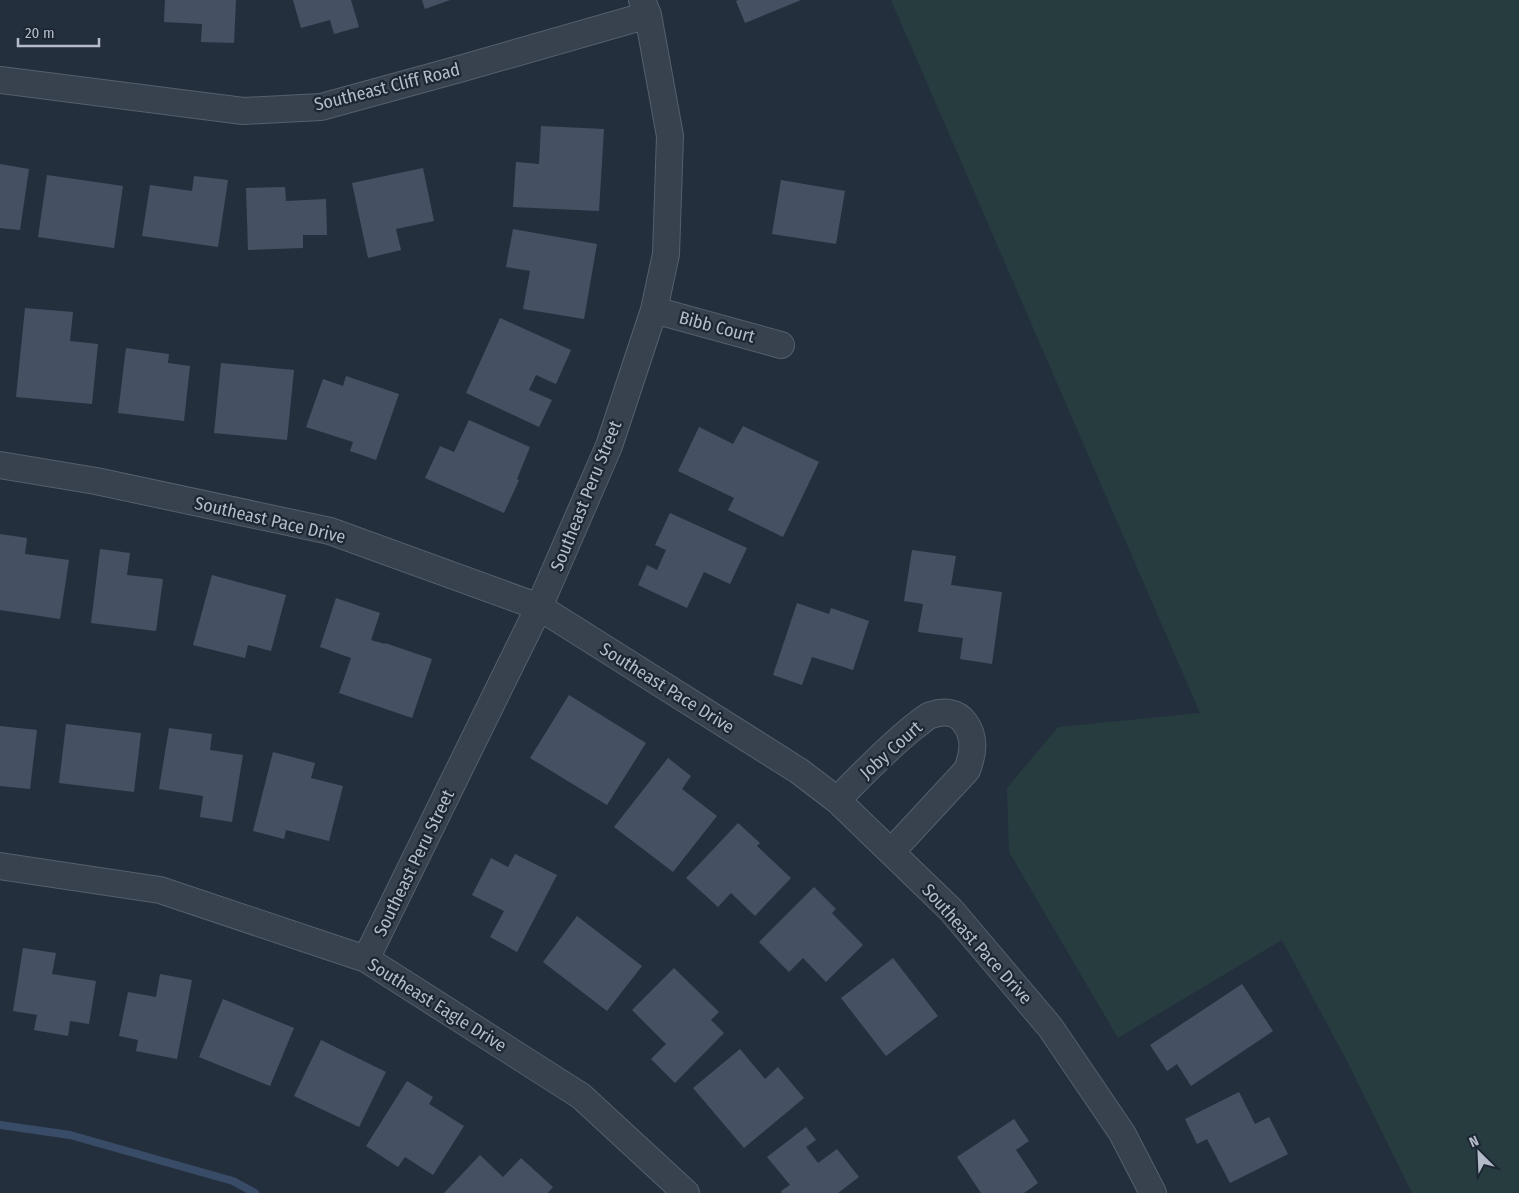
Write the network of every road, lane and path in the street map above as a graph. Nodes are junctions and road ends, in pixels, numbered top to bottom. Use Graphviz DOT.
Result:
graph roads {
  1 [pos="645,7"];
  2 [pos="0,80"];
  3 [pos="654,310"];
  4 [pos="781,345"];
  5 [pos="0,465"];
  6 [pos="539,608"];
  7 [pos="837,800"];
  8 [pos="891,852"];
  9 [pos="0,866"];
  10 [pos="366,959"];
  11 [pos="686,1193"];
  12 [pos="1153,1193"];
  1 -- 2 [label="street, Southeast Cliff Road"];
  1 -- 3 [label="street, Southeast Peru Street"];
  3 -- 4 [label="street, Bibb Court"];
  3 -- 6 [label="street, Southeast Peru Street"];
  5 -- 6 [label="street, Southeast Pace Drive"];
  6 -- 7 [label="street, Southeast Pace Drive"];
  6 -- 10 [label="street, Southeast Peru Street"];
  7 -- 8 [label="street, Southeast Pace Drive"];
  7 -- 8 [label="street, Joby Court"];
  8 -- 12 [label="street, Southeast Pace Drive"];
  9 -- 10 [label="street, Southeast Eagle Drive"];
  10 -- 11 [label="street, Southeast Eagle Drive"];
}
